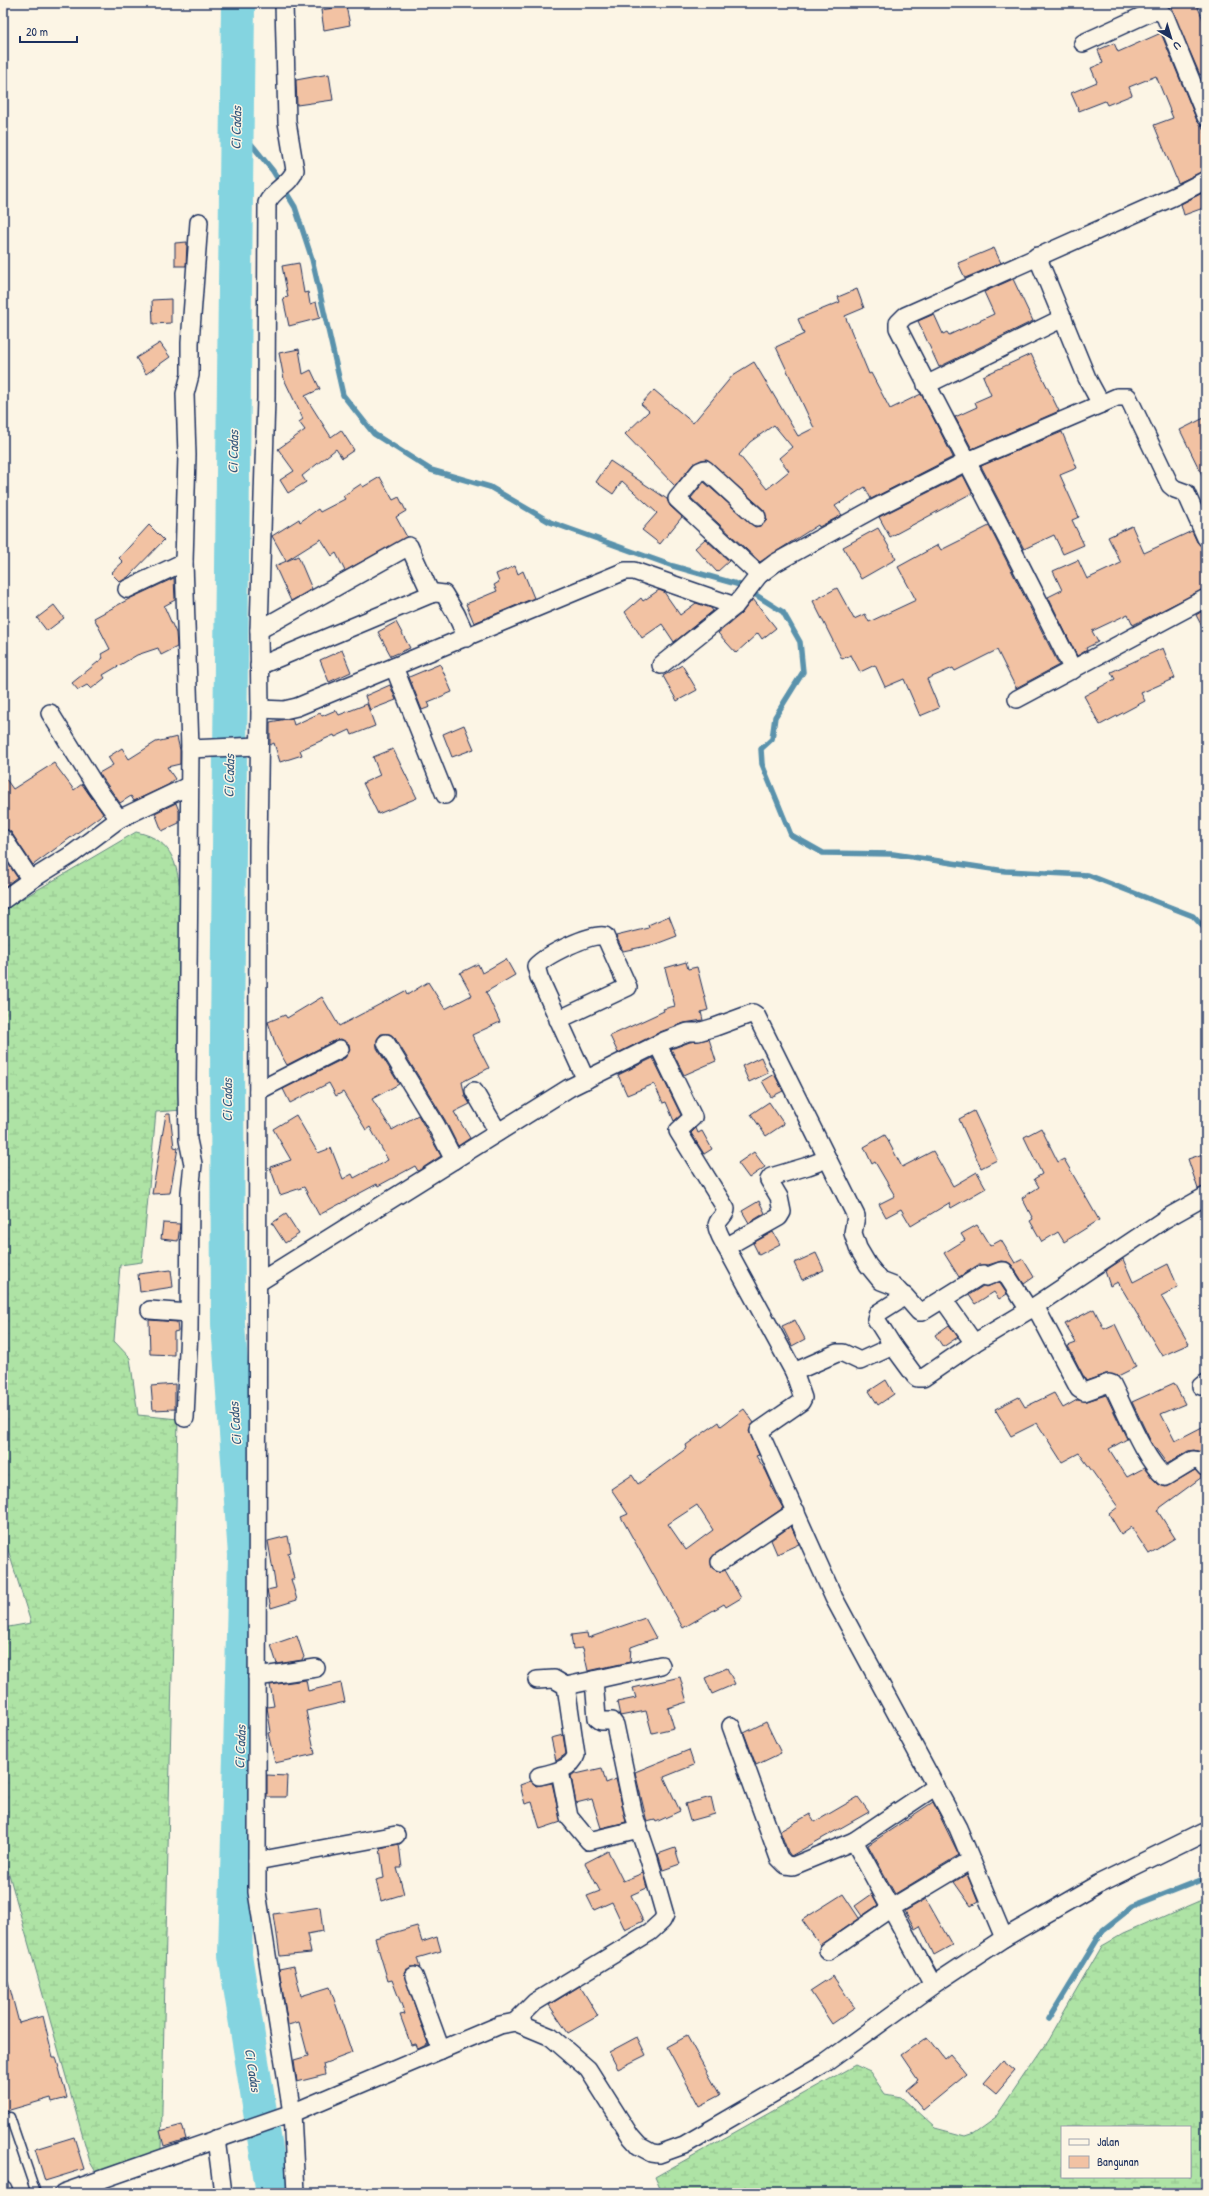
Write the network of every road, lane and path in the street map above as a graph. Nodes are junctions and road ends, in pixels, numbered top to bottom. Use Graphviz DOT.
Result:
graph roads {
  1 [pos="284,3"];
  2 [pos="1083,43"];
  3 [pos="1206,117"];
  4 [pos="1206,180"];
  5 [pos="199,222"];
  6 [pos="1037,256"];
  7 [pos="1063,318"];
  8 [pos="926,385"];
  9 [pos="1101,404"];
  10 [pos="968,461"];
  11 [pos="757,517"];
  12 [pos="1206,538"];
  13 [pos="184,562"];
  14 [pos="757,577"];
  15 [pos="127,589"];
  16 [pos="431,594"];
  17 [pos="1206,598"];
  18 [pos="737,603"];
  19 [pos="259,630"];
  20 [pos="467,638"];
  21 [pos="661,665"];
  22 [pos="259,666"];
  23 [pos="394,667"];
  24 [pos="1073,670"];
  25 [pos="1017,700"];
  26 [pos="260,710"];
  27 [pos="50,713"];
  28 [pos="255,746"];
  29 [pos="194,748"];
  30 [pos="188,786"];
  31 [pos="445,795"];
  32 [pos="119,819"];
  33 [pos="3,838"];
  34 [pos="31,880"];
  35 [pos="3,900"];
  36 [pos="558,1020"];
  37 [pos="386,1043"];
  38 [pos="658,1045"];
  39 [pos="340,1049"];
  40 [pos="586,1080"];
  41 [pos="258,1091"];
  42 [pos="474,1091"];
  43 [pos="498,1132"];
  44 [pos="827,1159"];
  45 [pos="454,1160"];
  46 [pos="1206,1196"];
  47 [pos="726,1248"];
  48 [pos="258,1282"];
  49 [pos="903,1296"];
  50 [pos="943,1299"];
  51 [pos="1032,1308"];
  52 [pos="150,1310"];
  53 [pos="188,1313"];
  54 [pos="974,1343"];
  55 [pos="893,1346"];
  56 [pos="794,1372"];
  57 [pos="185,1418"];
  58 [pos="1206,1468"];
  59 [pos="796,1511"];
  60 [pos="720,1562"];
  61 [pos="660,1665"];
  62 [pos="316,1668"];
  63 [pos="257,1677"];
  64 [pos="537,1680"];
  65 [pos="594,1680"];
  66 [pos="566,1686"];
  67 [pos="730,1726"];
  68 [pos="560,1771"];
  69 [pos="539,1776"];
  70 [pos="936,1786"];
  71 [pos="639,1829"];
  72 [pos="1206,1831"];
  73 [pos="396,1835"];
  74 [pos="854,1841"];
  75 [pos="972,1860"];
  76 [pos="257,1861"];
  77 [pos="891,1908"];
  78 [pos="1004,1938"];
  79 [pos="828,1951"];
  80 [pos="414,1976"];
  81 [pos="933,1985"];
  82 [pos="515,2022"];
  83 [pos="441,2050"];
  84 [pos="286,2115"];
  85 [pos="10,2117"];
  86 [pos="219,2138"];
  87 [pos="3,2189"];
  88 [pos="4,2193"];
  89 [pos="36,2193"];
  90 [pos="63,2193"];
  91 [pos="224,2193"];
  92 [pos="296,2193"];
  1 -- 19 [label="street"];
  2 -- 3 [label="street"];
  4 -- 6 [label="street"];
  5 -- 13 [label="street"];
  6 -- 7 [label="street"];
  6 -- 8 [label="street"];
  7 -- 8 [label="street"];
  7 -- 9 [label="street"];
  8 -- 10 [label="street"];
  9 -- 10 [label="street"];
  9 -- 12 [label="street"];
  10 -- 14 [label="street"];
  10 -- 24 [label="street"];
  11 -- 14 [label="street"];
  13 -- 15 [label="street"];
  13 -- 29 [label="street"];
  14 -- 18 [label="street"];
  16 -- 19 [label="street"];
  16 -- 20 [label="street"];
  16 -- 22 [label="street"];
  17 -- 24 [label="street"];
  18 -- 20 [label="street"];
  18 -- 21 [label="street"];
  19 -- 22 [label="street"];
  20 -- 23 [label="street"];
  22 -- 26 [label="street"];
  23 -- 26 [label="street"];
  23 -- 31 [label="street"];
  24 -- 25 [label="street"];
  26 -- 28 [label="street"];
  27 -- 32 [label="street"];
  28 -- 29 [label="street"];
  28 -- 41 [label="street"];
  29 -- 30 [label="street"];
  30 -- 32 [label="street"];
  30 -- 53 [label="street"];
  32 -- 34 [label="street"];
  33 -- 34 [label="street"];
  34 -- 35 [label="street"];
  36 -- 36 [label="street"];
  36 -- 40 [label="street"];
  37 -- 45 [label="street"];
  38 -- 40 [label="street"];
  38 -- 44 [label="street"];
  38 -- 47 [label="street"];
  39 -- 41 [label="street"];
  40 -- 43 [label="street"];
  41 -- 48 [label="street"];
  42 -- 43 [label="street"];
  43 -- 45 [label="street"];
  44 -- 47 [label="street"];
  44 -- 49 [label="street"];
  45 -- 48 [label="street"];
  46 -- 51 [label="street"];
  47 -- 56 [label="street"];
  48 -- 63 [label="street"];
  49 -- 50 [label="street"];
  49 -- 55 [label="street"];
  50 -- 51 [label="street"];
  50 -- 54 [label="street"];
  51 -- 54 [label="street"];
  51 -- 58 [label="street"];
  52 -- 53 [label="street"];
  53 -- 57 [label="street"];
  54 -- 55 [label="street"];
  55 -- 56 [label="street"];
  56 -- 59 [label="street"];
  59 -- 60 [label="street"];
  59 -- 70 [label="street"];
  61 -- 65 [label="street"];
  62 -- 63 [label="street"];
  63 -- 76 [label="street"];
  64 -- 66 [label="street"];
  65 -- 66 [label="street"];
  65 -- 71 [label="street"];
  66 -- 68 [label="street"];
  67 -- 74 [label="street"];
  68 -- 69 [label="street"];
  68 -- 71 [label="street"];
  70 -- 74 [label="street"];
  70 -- 75 [label="street"];
  71 -- 82 [label="street"];
  72 -- 78 [label="street"];
  73 -- 76 [label="street"];
  74 -- 77 [label="street"];
  75 -- 77 [label="street"];
  75 -- 78 [label="street"];
  76 -- 84 [label="street"];
  77 -- 79 [label="street"];
  77 -- 81 [label="street"];
  78 -- 81 [label="street"];
  80 -- 83 [label="street"];
  81 -- 82 [label="street"];
  82 -- 83 [label="street"];
  83 -- 84 [label="street"];
  84 -- 86 [label="street"];
  84 -- 92 [label="street"];
  85 -- 89 [label="lane"];
  86 -- 90 [label="street"];
  86 -- 91 [label="street"];
  87 -- 88 [label="street"];
}
